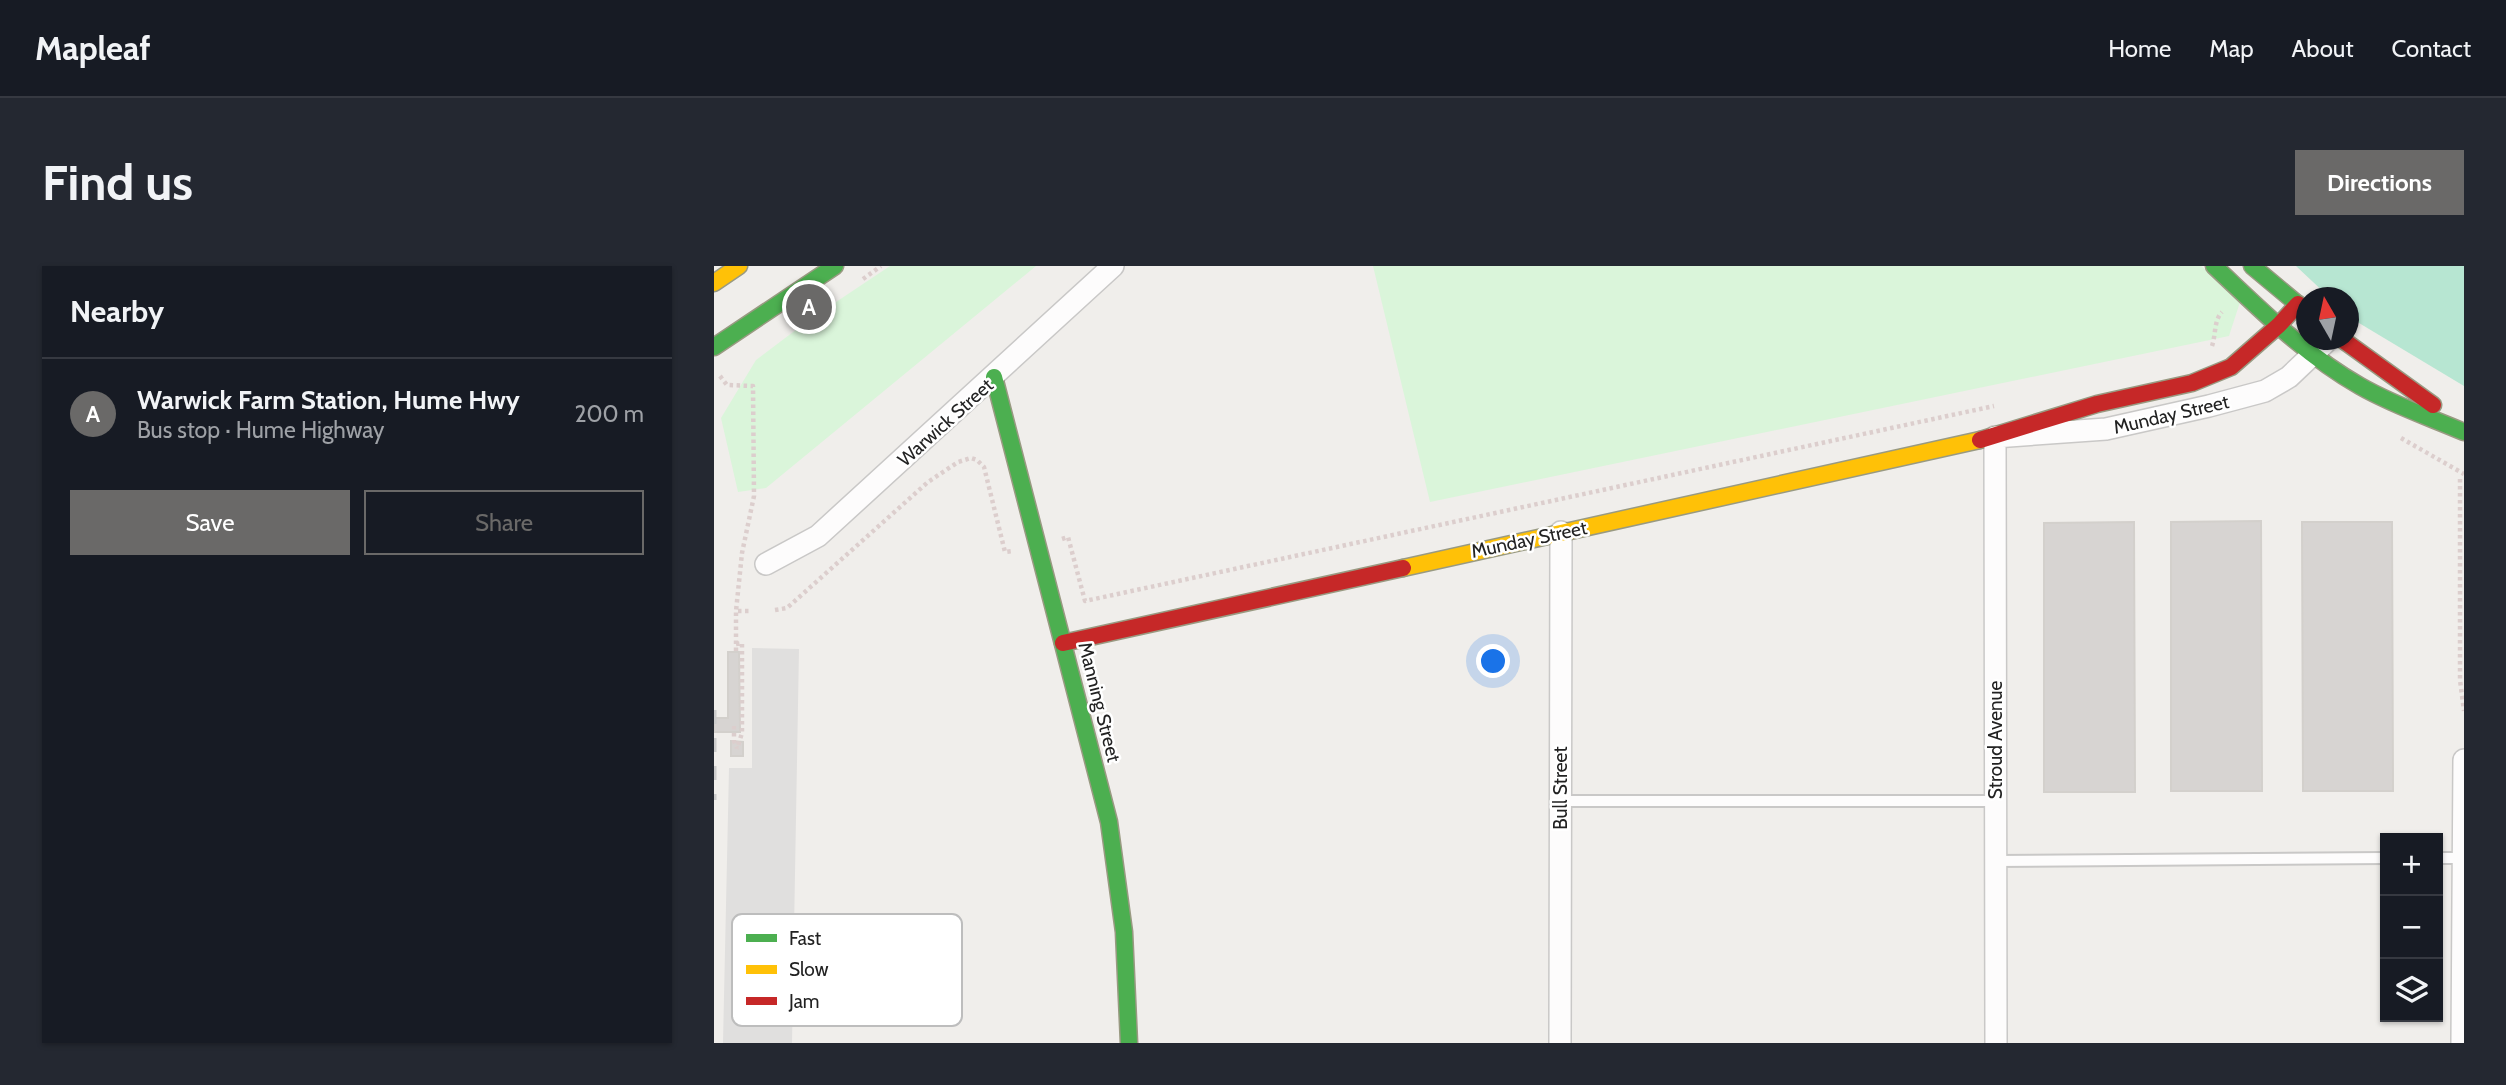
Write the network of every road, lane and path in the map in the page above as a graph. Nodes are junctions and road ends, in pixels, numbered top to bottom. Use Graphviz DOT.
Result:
graph roads {
  1 [pos="739,266"];
  2 [pos="835,266"];
  3 [pos="1114,266"];
  4 [pos="2214,266"];
  5 [pos="2252,266"];
  6 [pos="714,283"];
  7 [pos="2296,302"];
  8 [pos="2296,312"];
  9 [pos="2217,317"];
  10 [pos="2279,325"];
  11 [pos="2296,334"];
  12 [pos="714,347"];
  13 [pos="2211,349"];
  14 [pos="2318,350"];
  15 [pos="2324,350"];
  16 [pos="2356,350"];
  17 [pos="720,375"];
  18 [pos="994,377"];
  19 [pos="2001,404"];
  20 [pos="2464,430"];
  21 [pos="1995,437"];
  22 [pos="2460,479"];
  23 [pos="1561,532"];
  24 [pos="1068,537"];
  25 [pos="1005,552"];
  26 [pos="766,564"];
  27 [pos="775,610"];
  28 [pos="736,611"];
  29 [pos="751,611"];
  30 [pos="1063,643"];
  31 [pos="736,644"];
  32 [pos="736,651"];
  33 [pos="2464,711"];
  34 [pos="734,726"];
  35 [pos="2464,760"];
  36 [pos="1559,801"];
  37 [pos="1995,801"];
  38 [pos="2380,858"];
  39 [pos="2443,858"];
  40 [pos="2462,858"];
  41 [pos="1995,861"];
  42 [pos="1129,1043"];
  43 [pos="1560,1043"];
  44 [pos="1996,1043"];
  45 [pos="2462,1043"];
  1 -- 6 [label="main road"];
  2 -- 12 [label="main road"];
  3 -- 18 [label="street, Warwick Street"];
  4 -- 10 [label="main road"];
  5 -- 7 [label="main road"];
  8 -- 10 [label="main road, Munday Street"];
  9 -- 13 [label="path"];
  10 -- 11 [label="main road"];
  10 -- 21 [label="main road, Munday Street"];
  14 -- 21 [label="street, Munday Street"];
  15 -- 20 [label="main road"];
  16 -- 20 [label="main road"];
  17 -- 28 [label="path"];
  18 -- 26 [label="street, Warwick Street"];
  18 -- 30 [label="main road, Manning Street"];
  19 -- 24 [label="path"];
  21 -- 23 [label="main road, Munday Street"];
  21 -- 37 [label="street, Stroud Avenue"];
  22 -- 33 [label="path"];
  23 -- 30 [label="main road, Munday Street"];
  23 -- 36 [label="street, Bull Street"];
  25 -- 27 [label="path"];
  28 -- 29 [label="path"];
  28 -- 31 [label="path"];
  30 -- 42 [label="main road, Manning Street"];
  31 -- 32 [label="path"];
  31 -- 34 [label="path"];
  35 -- 40 [label="street"];
  36 -- 37 [label="lane"];
  36 -- 43 [label="street, Bull Street"];
  37 -- 41 [label="street, Stroud Avenue"];
  38 -- 41 [label="lane"];
  39 -- 40 [label="lane"];
  40 -- 45 [label="street"];
  41 -- 44 [label="street, Stroud Avenue"];
}
